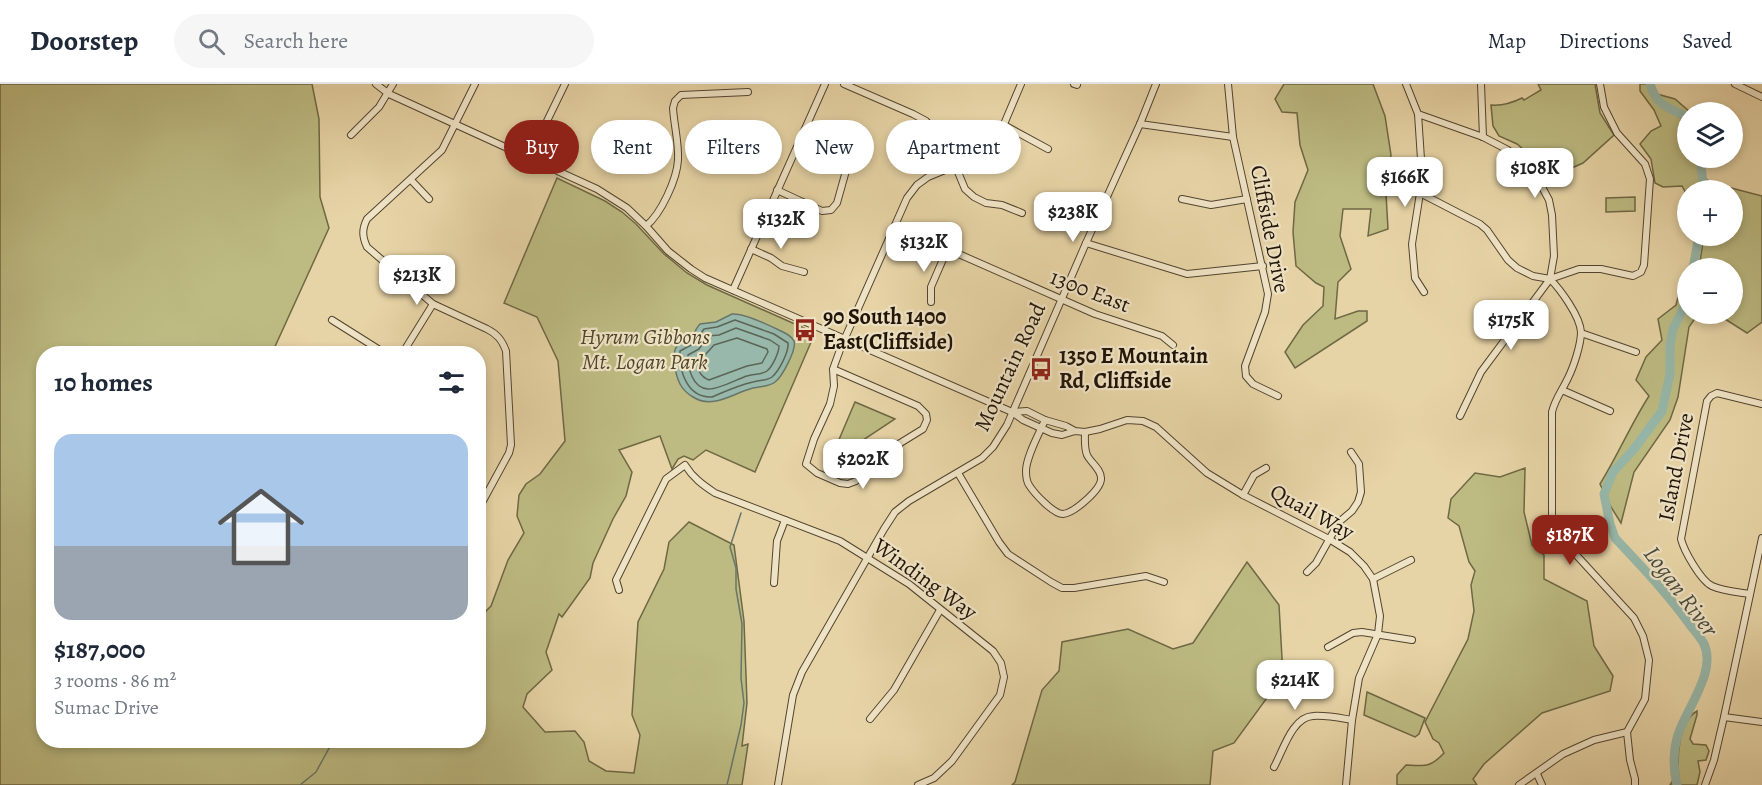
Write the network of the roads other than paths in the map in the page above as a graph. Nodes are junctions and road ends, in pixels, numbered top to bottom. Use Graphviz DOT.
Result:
graph roads {
  1 [pos="376,84"];
  2 [pos="393,84"];
  3 [pos="475,84"];
  4 [pos="565,84"];
  5 [pos="729,84"];
  6 [pos="825,84"];
  7 [pos="844,84"];
  8 [pos="1021,84"];
  9 [pos="1156,84"];
  10 [pos="1228,84"];
  11 [pos="1406,84"];
  12 [pos="1481,84"];
  13 [pos="1600,84"];
  14 [pos="1735,84"];
  15 [pos="748,92"];
  16 [pos="730,93"];
  17 [pos="389,94"];
  18 [pos="1762,97"];
  19 [pos="1418,114"];
  20 [pos="548,120"];
  21 [pos="809,120"];
  22 [pos="923,120"];
  23 [pos="1006,120"];
  24 [pos="456,124"];
  25 [pos="1140,124"];
  26 [pos="1021,134"];
  27 [pos="351,135"];
  28 [pos="1233,137"];
  29 [pos="1483,137"];
  30 [pos="504,146"];
  31 [pos="1048,149"];
  32 [pos="794,153"];
  33 [pos="565,174"];
  34 [pos="845,174"];
  35 [pos="934,174"];
  36 [pos="960,174"];
  37 [pos="411,180"];
  38 [pos="777,190"];
  39 [pos="1420,194"];
  40 [pos="429,199"];
  41 [pos="1182,199"];
  42 [pos="1248,200"];
  43 [pos="1022,213"];
  44 [pos="646,226"];
  45 [pos="895,226"];
  46 [pos="1086,243"];
  47 [pos="751,249"];
  48 [pos="947,250"];
  49 [pos="1263,266"];
  50 [pos="804,272"];
  51 [pos="1550,279"];
  52 [pos="733,290"];
  53 [pos="1424,292"];
  54 [pos="1061,300"];
  55 [pos="931,302"];
  56 [pos="434,304"];
  57 [pos="332,320"];
  58 [pos="1581,333"];
  59 [pos="845,339"];
  60 [pos="1173,345"];
  61 [pos="373,346"];
  62 [pos="407,346"];
  63 [pos="1636,352"];
  64 [pos="833,369"];
  65 [pos="1563,390"];
  66 [pos="1278,396"];
  67 [pos="1762,404"];
  68 [pos="1610,411"];
  69 [pos="1012,412"];
  70 [pos="1460,416"];
  71 [pos="1045,420"];
  72 [pos="1041,429"];
  73 [pos="1075,432"];
  74 [pos="1085,432"];
  75 [pos="1351,452"];
  76 [pos="1266,468"];
  77 [pos="958,473"];
  78 [pos="486,495"];
  79 [pos="1243,495"];
  80 [pos="785,520"];
  81 [pos="1762,538"];
  82 [pos="1329,539"];
  83 [pos="867,558"];
  84 [pos="1411,560"];
  85 [pos="1307,572"];
  86 [pos="1373,579"];
  87 [pos="1164,582"];
  88 [pos="774,583"];
  89 [pos="619,590"];
  90 [pos="1750,594"];
  91 [pos="940,610"];
  92 [pos="1378,634"];
  93 [pos="1412,640"];
  94 [pos="1328,647"];
  95 [pos="1724,717"];
  96 [pos="870,719"];
  97 [pos="1352,720"];
  98 [pos="1762,722"];
  99 [pos="1627,732"];
  100 [pos="1274,767"];
  101 [pos="1537,774"];
  102 [pos="778,785"];
  103 [pos="918,785"];
  104 [pos="1346,785"];
  105 [pos="1518,785"];
  106 [pos="1542,785"];
  107 [pos="1635,785"];
  108 [pos="1705,785"];
  1 -- 17 [label="street"];
  2 -- 17 [label="street"];
  3 -- 24 [label="street"];
  4 -- 20 [label="street"];
  5 -- 16 [label="street"];
  6 -- 21 [label="street"];
  7 -- 22 [label="street"];
  8 -- 23 [label="street"];
  9 -- 25 [label="street, Mountain Road"];
  10 -- 28 [label="street, Cliffside Drive"];
  11 -- 19 [label="street"];
  12 -- 29 [label="street"];
  13 -- 51 [label="street"];
  14 -- 18 [label="street"];
  15 -- 16 [label="street"];
  16 -- 44 [label="street"];
  17 -- 24 [label="street"];
  17 -- 27 [label="street"];
  19 -- 29 [label="street"];
  19 -- 39 [label="street"];
  24 -- 30 [label="street"];
  24 -- 37 [label="street"];
  25 -- 28 [label="street"];
  25 -- 46 [label="street, Mountain Road"];
  26 -- 31 [label="street"];
  28 -- 42 [label="street, Cliffside Drive"];
  29 -- 51 [label="street"];
  32 -- 38 [label="street"];
  33 -- 44 [label="street"];
  34 -- 38 [label="street"];
  35 -- 45 [label="street"];
  36 -- 43 [label="street"];
  37 -- 40 [label="street"];
  37 -- 56 [label="street"];
  38 -- 47 [label="street"];
  39 -- 51 [label="street"];
  39 -- 53 [label="street"];
  41 -- 42 [label="street"];
  42 -- 49 [label="street, Cliffside Drive"];
  44 -- 52 [label="street"];
  45 -- 48 [label="street, 1300 East"];
  45 -- 59 [label="street"];
  46 -- 49 [label="street"];
  46 -- 54 [label="street, Mountain Road"];
  47 -- 50 [label="street"];
  47 -- 52 [label="street"];
  48 -- 54 [label="street, 1300 East"];
  48 -- 55 [label="street"];
  49 -- 66 [label="street, Cliffside Drive"];
  51 -- 58 [label="street"];
  51 -- 70 [label="street"];
  52 -- 59 [label="street"];
  54 -- 60 [label="street, 1300 East"];
  54 -- 69 [label="street, Mountain Road"];
  56 -- 62 [label="street"];
  56 -- 78 [label="street"];
  57 -- 61 [label="street"];
  58 -- 63 [label="street"];
  58 -- 65 [label="street"];
  59 -- 64 [label="street"];
  59 -- 69 [label="street"];
  64 -- 64 [label="street"];
  65 -- 68 [label="street"];
  65 -- 99 [label="street"];
  67 -- 90 [label="street, Island Drive"];
  69 -- 71 [label="street, Quail Way"];
  69 -- 72 [label="street, Quail Way"];
  69 -- 77 [label="street, Mountain Road"];
  71 -- 72 [label="street"];
  71 -- 73 [label="street, Quail Way"];
  72 -- 73 [label="street, Quail Way"];
  72 -- 74 [label="street"];
  73 -- 74 [label="street, Quail Way"];
  74 -- 79 [label="street, Quail Way"];
  75 -- 82 [label="street"];
  76 -- 79 [label="street"];
  77 -- 83 [label="street, Mountain Road"];
  77 -- 87 [label="street"];
  79 -- 82 [label="street, Quail Way"];
  80 -- 83 [label="street, Winding Way"];
  80 -- 88 [label="street"];
  80 -- 89 [label="street, Winding Way"];
  81 -- 90 [label="street"];
  82 -- 85 [label="street"];
  82 -- 86 [label="street, Quail Way"];
  83 -- 91 [label="street, Winding Way"];
  83 -- 102 [label="street, Mountain Road"];
  84 -- 86 [label="street"];
  86 -- 92 [label="street, Quail Way"];
  90 -- 95 [label="street"];
  91 -- 96 [label="street"];
  91 -- 103 [label="street, Winding Way"];
  92 -- 93 [label="street"];
  92 -- 94 [label="street"];
  92 -- 97 [label="street, Quail Way"];
  95 -- 98 [label="street"];
  95 -- 108 [label="street"];
  97 -- 100 [label="street"];
  97 -- 104 [label="street, Quail Way"];
  99 -- 101 [label="street"];
  99 -- 107 [label="street"];
  101 -- 105 [label="street"];
  101 -- 106 [label="street"];
}
